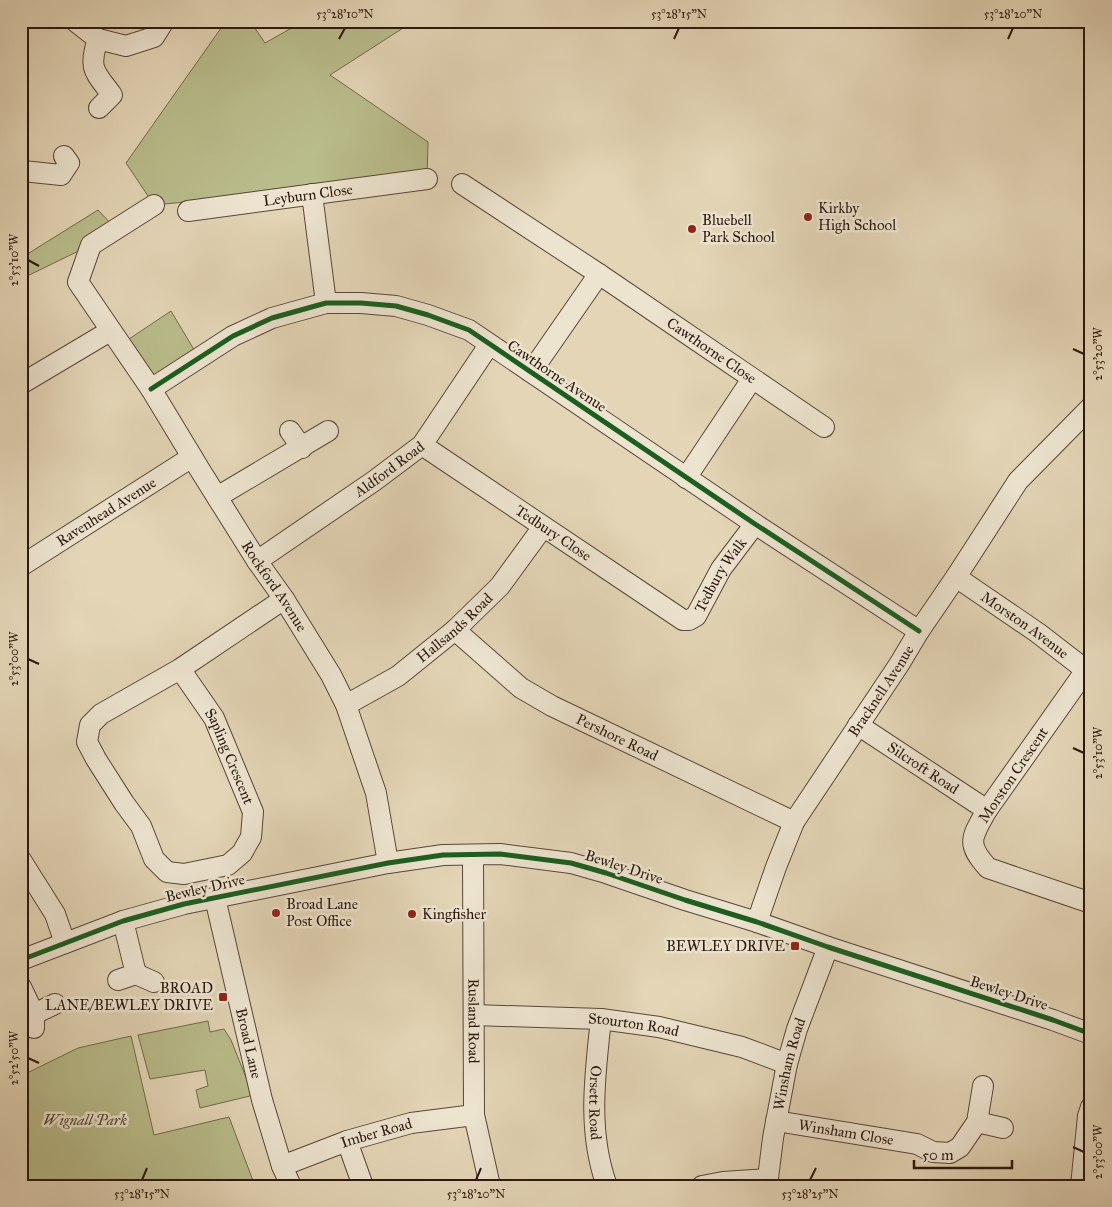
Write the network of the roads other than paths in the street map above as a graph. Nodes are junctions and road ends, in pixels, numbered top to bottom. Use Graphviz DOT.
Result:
graph roads {
  1 [pos="75,21"];
  2 [pos="164,21"];
  3 [pos="98,39"];
  4 [pos="99,108"];
  5 [pos="64,156"];
  6 [pos="22,170"];
  7 [pos="428,179"];
  8 [pos="462,184"];
  9 [pos="312,194"];
  10 [pos="154,205"];
  11 [pos="188,211"];
  12 [pos="599,274"];
  13 [pos="326,303"];
  14 [pos="110,331"];
  15 [pos="489,345"];
  16 [pos="531,372"];
  17 [pos="752,379"];
  18 [pos="21,384"];
  19 [pos="151,389"];
  20 [pos="1091,407"];
  21 [pos="824,427"];
  22 [pos="290,431"];
  23 [pos="328,431"];
  24 [pos="422,445"];
  25 [pos="302,448"];
  26 [pos="192,457"];
  27 [pos="686,478"];
  28 [pos="217,497"];
  29 [pos="755,524"];
  30 [pos="543,527"];
  31 [pos="257,560"];
  32 [pos="21,566"];
  33 [pos="956,577"];
  34 [pos="284,599"];
  35 [pos="683,620"];
  36 [pos="455,630"];
  37 [pos="918,631"];
  38 [pos="180,669"];
  39 [pos="1088,672"];
  40 [pos="346,705"];
  41 [pos="858,725"];
  42 [pos="988,810"];
  43 [pos="794,822"];
  44 [pos="473,855"];
  45 [pos="21,860"];
  46 [pos="388,863"];
  47 [pos="215,898"];
  48 [pos="1091,903"];
  49 [pos="123,921"];
  50 [pos="757,922"];
  51 [pos="65,942"];
  52 [pos="828,948"];
  53 [pos="21,960"];
  54 [pos="136,979"];
  55 [pos="21,987"];
  56 [pos="55,1004"];
  57 [pos="474,1014"];
  58 [pos="602,1019"];
  59 [pos="1091,1034"];
  60 [pos="787,1064"];
  61 [pos="983,1086"];
  62 [pos="1091,1108"];
  63 [pos="474,1115"];
  64 [pos="776,1121"];
  65 [pos="977,1122"];
  66 [pos="1003,1128"];
  67 [pos="347,1141"];
  68 [pos="282,1166"];
  69 [pos="767,1182"];
  70 [pos="291,1186"];
  71 [pos="363,1186"];
  72 [pos="490,1186"];
  73 [pos="607,1186"];
  74 [pos="702,1186"];
  75 [pos="1081,1186"];
  1 -- 3 [label="street"];
  2 -- 3 [label="street"];
  3 -- 4 [label="street"];
  5 -- 6 [label="street"];
  7 -- 9 [label="street, Leyburn Close"];
  8 -- 12 [label="street"];
  9 -- 11 [label="street, Leyburn Close"];
  9 -- 13 [label="street"];
  10 -- 14 [label="street, Rockford Avenue"];
  12 -- 16 [label="street"];
  12 -- 17 [label="street, Cawthorne Close"];
  13 -- 15 [label="street, Cawthorne Avenue"];
  13 -- 19 [label="street, Cawthorne Avenue"];
  14 -- 18 [label="street"];
  14 -- 19 [label="street, Rockford Avenue"];
  15 -- 16 [label="street, Cawthorne Avenue"];
  15 -- 24 [label="street, Aldford Road"];
  16 -- 27 [label="street, Cawthorne Avenue"];
  17 -- 21 [label="street, Cawthorne Close"];
  17 -- 27 [label="street"];
  19 -- 26 [label="street, Rockford Avenue"];
  20 -- 33 [label="street, Bracknell Avenue"];
  22 -- 25 [label="street"];
  23 -- 25 [label="street"];
  24 -- 30 [label="street, Tedbury Close"];
  24 -- 31 [label="street, Aldford Road"];
  25 -- 28 [label="street"];
  26 -- 28 [label="street, Rockford Avenue"];
  26 -- 32 [label="street, Ravenhead Avenue"];
  27 -- 29 [label="street, Cawthorne Avenue"];
  28 -- 31 [label="street, Rockford Avenue"];
  29 -- 35 [label="street, Tedbury Walk"];
  29 -- 37 [label="street, Cawthorne Avenue"];
  30 -- 35 [label="street, Tedbury Close"];
  30 -- 36 [label="street, Hallsands Road"];
  31 -- 34 [label="street, Rockford Avenue"];
  33 -- 37 [label="street, Bracknell Avenue"];
  33 -- 39 [label="street, Morston Avenue"];
  34 -- 38 [label="street, Sapling Crescent"];
  34 -- 40 [label="street, Rockford Avenue"];
  36 -- 40 [label="street, Hallsands Road"];
  36 -- 43 [label="street, Pershore Road"];
  37 -- 41 [label="street, Bracknell Avenue"];
  38 -- 38 [label="street, Sapling Crescent"];
  39 -- 42 [label="street, Morston Crescent"];
  40 -- 46 [label="street, Rockford Avenue"];
  41 -- 42 [label="street, Silcroft Road"];
  41 -- 43 [label="street, Bracknell Avenue"];
  42 -- 48 [label="street, Morston Crescent"];
  43 -- 50 [label="street, Bracknell Avenue"];
  44 -- 46 [label="street, Bewley Drive"];
  44 -- 50 [label="street, Bewley Drive"];
  44 -- 57 [label="street, Rusland Road"];
  45 -- 51 [label="street"];
  46 -- 47 [label="street, Bewley Drive"];
  47 -- 49 [label="street, Bewley Drive"];
  47 -- 68 [label="street, Broad Lane"];
  49 -- 51 [label="street, Bewley Drive"];
  49 -- 54 [label="street"];
  50 -- 52 [label="street, Bewley Drive"];
  51 -- 53 [label="street, Bewley Drive"];
  52 -- 59 [label="street, Bewley Drive"];
  52 -- 60 [label="street, Winsham Road"];
  55 -- 56 [label="street"];
  57 -- 58 [label="street, Stourton Road"];
  57 -- 63 [label="street, Rusland Road"];
  58 -- 60 [label="street, Stourton Road"];
  58 -- 73 [label="street, Orsett Road"];
  60 -- 64 [label="street, Winsham Road"];
  61 -- 65 [label="street"];
  62 -- 75 [label="street"];
  63 -- 67 [label="street, Imber Road"];
  63 -- 72 [label="street, Rusland Road"];
  64 -- 65 [label="street, Winsham Close"];
  64 -- 69 [label="street, Winsham Road"];
  65 -- 66 [label="street"];
  67 -- 68 [label="street, Imber Road"];
  67 -- 71 [label="street"];
  68 -- 70 [label="street, Broad Lane"];
  69 -- 74 [label="street"];
}
